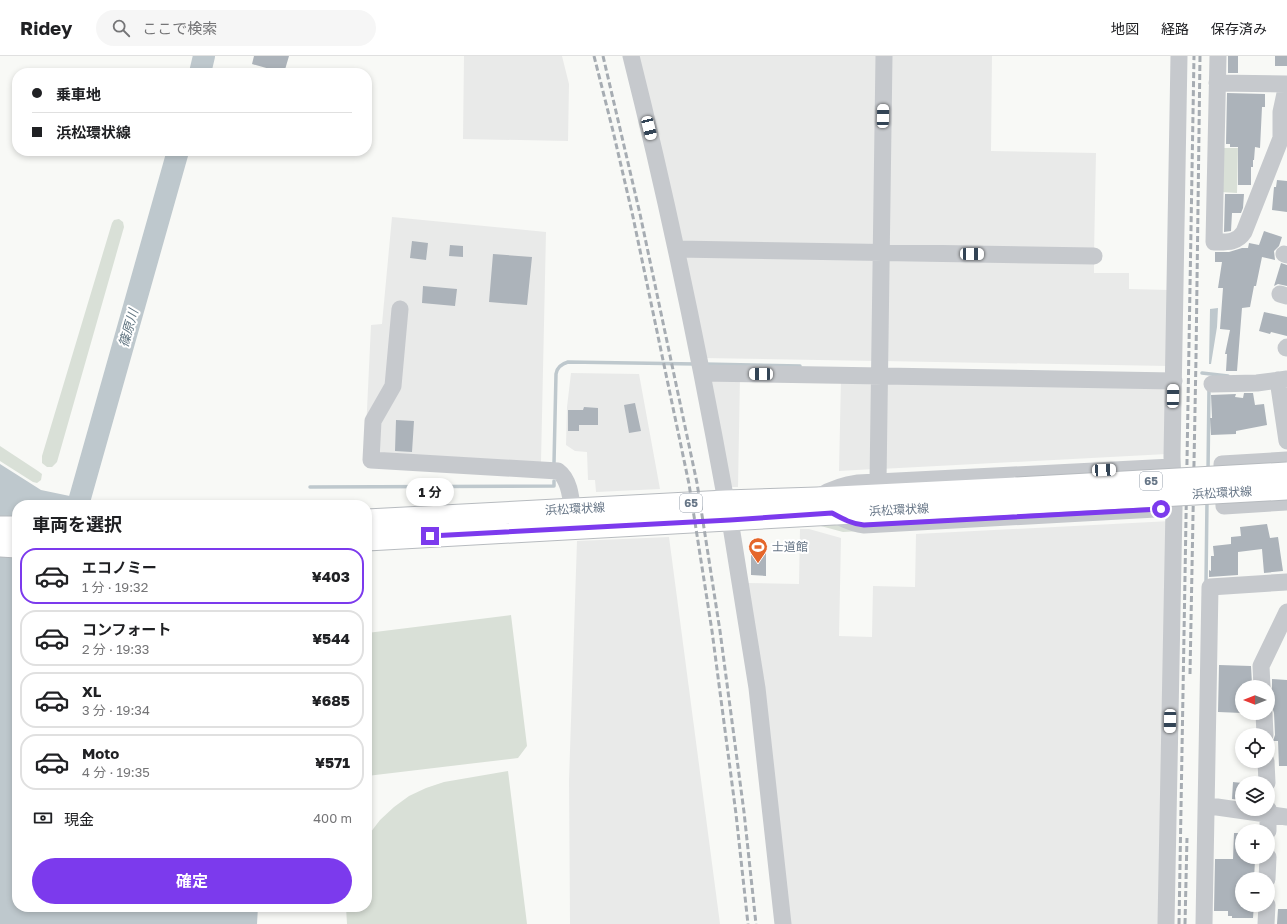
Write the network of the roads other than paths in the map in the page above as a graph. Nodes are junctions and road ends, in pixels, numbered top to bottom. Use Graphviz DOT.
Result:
graph roads {
  1 [pos="631,56"];
  2 [pos="884,56"];
  3 [pos="1179,56"];
  4 [pos="1218,56"];
  5 [pos="1217,83"];
  6 [pos="1287,84"];
  7 [pos="677,249"];
  8 [pos="881,252"];
  9 [pos="1094,256"];
  10 [pos="400,310"];
  11 [pos="701,367"];
  12 [pos="879,370"];
  13 [pos="1282,379"];
  14 [pos="1174,381"];
  15 [pos="1212,384"];
  16 [pos="1287,441"];
  17 [pos="1287,460"];
  18 [pos="1172,466"];
  19 [pos="1287,473"];
  20 [pos="878,482"];
  21 [pos="1287,489"];
  22 [pos="1016,496"];
  23 [pos="817,498"];
  24 [pos="1287,502"];
  25 [pos="1174,508"];
  26 [pos="728,510"];
  27 [pos="832,513"];
  28 [pos="583,515"];
  29 [pos="372,520"];
  30 [pos="0,527"];
  31 [pos="12,527"];
  32 [pos="372,539"];
  33 [pos="0,546"];
  34 [pos="12,547"];
  35 [pos="1287,582"];
  36 [pos="1287,612"];
  37 [pos="1262,680"];
  38 [pos="1206,806"];
  39 [pos="1235,808"];
  40 [pos="1275,814"];
  41 [pos="1287,817"];
  42 [pos="1267,912"];
  43 [pos="783,924"];
  44 [pos="1166,924"];
  45 [pos="1204,924"];
  46 [pos="1266,924"];
  1 -- 7 [label="street"];
  2 -- 8 [label="street"];
  3 -- 14 [label="street"];
  4 -- 5 [label="street"];
  5 -- 6 [label="street"];
  5 -- 6 [label="street"];
  7 -- 8 [label="street"];
  7 -- 11 [label="street"];
  8 -- 9 [label="street"];
  8 -- 12 [label="street"];
  10 -- 28 [label="street"];
  11 -- 12 [label="street"];
  11 -- 26 [label="street"];
  12 -- 14 [label="street"];
  12 -- 20 [label="street"];
  13 -- 15 [label="street"];
  13 -- 16 [label="street"];
  14 -- 18 [label="street"];
  17 -- 24 [label="street"];
  18 -- 20 [label="street"];
  18 -- 25 [label="street"];
  19 -- 22 [label="main road, 浜松環状線 / 65, bridge"];
  20 -- 23 [label="street"];
  21 -- 22 [label="main road, 浜松環状線 / 65, bridge"];
  22 -- 23 [label="main road, 浜松環状線 / 65"];
  22 -- 27 [label="main road, 浜松環状線 / 65"];
  23 -- 26 [label="main road, 浜松環状線 / 65"];
  25 -- 27 [label="street"];
  25 -- 44 [label="street"];
  26 -- 27 [label="main road, 浜松環状線 / 65"];
  26 -- 28 [label="main road, 浜松環状線 / 65"];
  26 -- 43 [label="street"];
  28 -- 29 [label="main road, 浜松環状線 / 65"];
  28 -- 32 [label="main road, 浜松環状線 / 65"];
  30 -- 31 [label="main road"];
  33 -- 34 [label="main road"];
  35 -- 38 [label="street"];
  36 -- 37 [label="street"];
  38 -- 39 [label="street"];
  38 -- 45 [label="street"];
  40 -- 41 [label="street"];
  42 -- 46 [label="street"];
}
